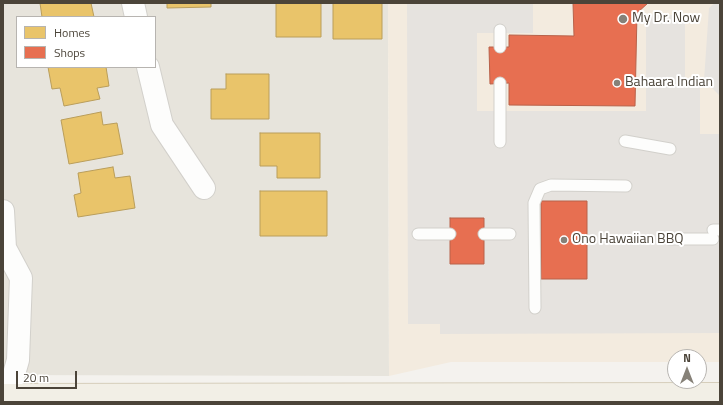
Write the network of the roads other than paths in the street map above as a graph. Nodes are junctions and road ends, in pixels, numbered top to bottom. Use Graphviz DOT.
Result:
graph roads {
  1 [pos="133,3"];
  2 [pos="136,16"];
  3 [pos="500,30"];
  4 [pos="500,47"];
  5 [pos="148,68"];
  6 [pos="500,83"];
  7 [pos="625,141"];
  8 [pos="500,142"];
  9 [pos="670,149"];
  10 [pos="626,186"];
  11 [pos="204,188"];
  12 [pos="3,211"];
  13 [pos="715,233"];
  14 [pos="418,234"];
  15 [pos="450,234"];
  16 [pos="484,234"];
  17 [pos="510,234"];
  18 [pos="669,239"];
  19 [pos="4,251"];
  20 [pos="535,308"];
  21 [pos="6,393"];
  22 [pos="720,394"];
  23 [pos="667,398"];
  1 -- 2 [label="street"];
  3 -- 4 [label="lane"];
  5 -- 11 [label="street"];
  6 -- 8 [label="lane"];
  7 -- 9 [label="lane"];
  10 -- 20 [label="lane"];
  12 -- 19 [label="street"];
  13 -- 18 [label="lane"];
  14 -- 15 [label="lane"];
  16 -- 17 [label="lane"];
  19 -- 21 [label="street"];
  21 -- 23 [label="main road"];
  22 -- 23 [label="main road"];
}
